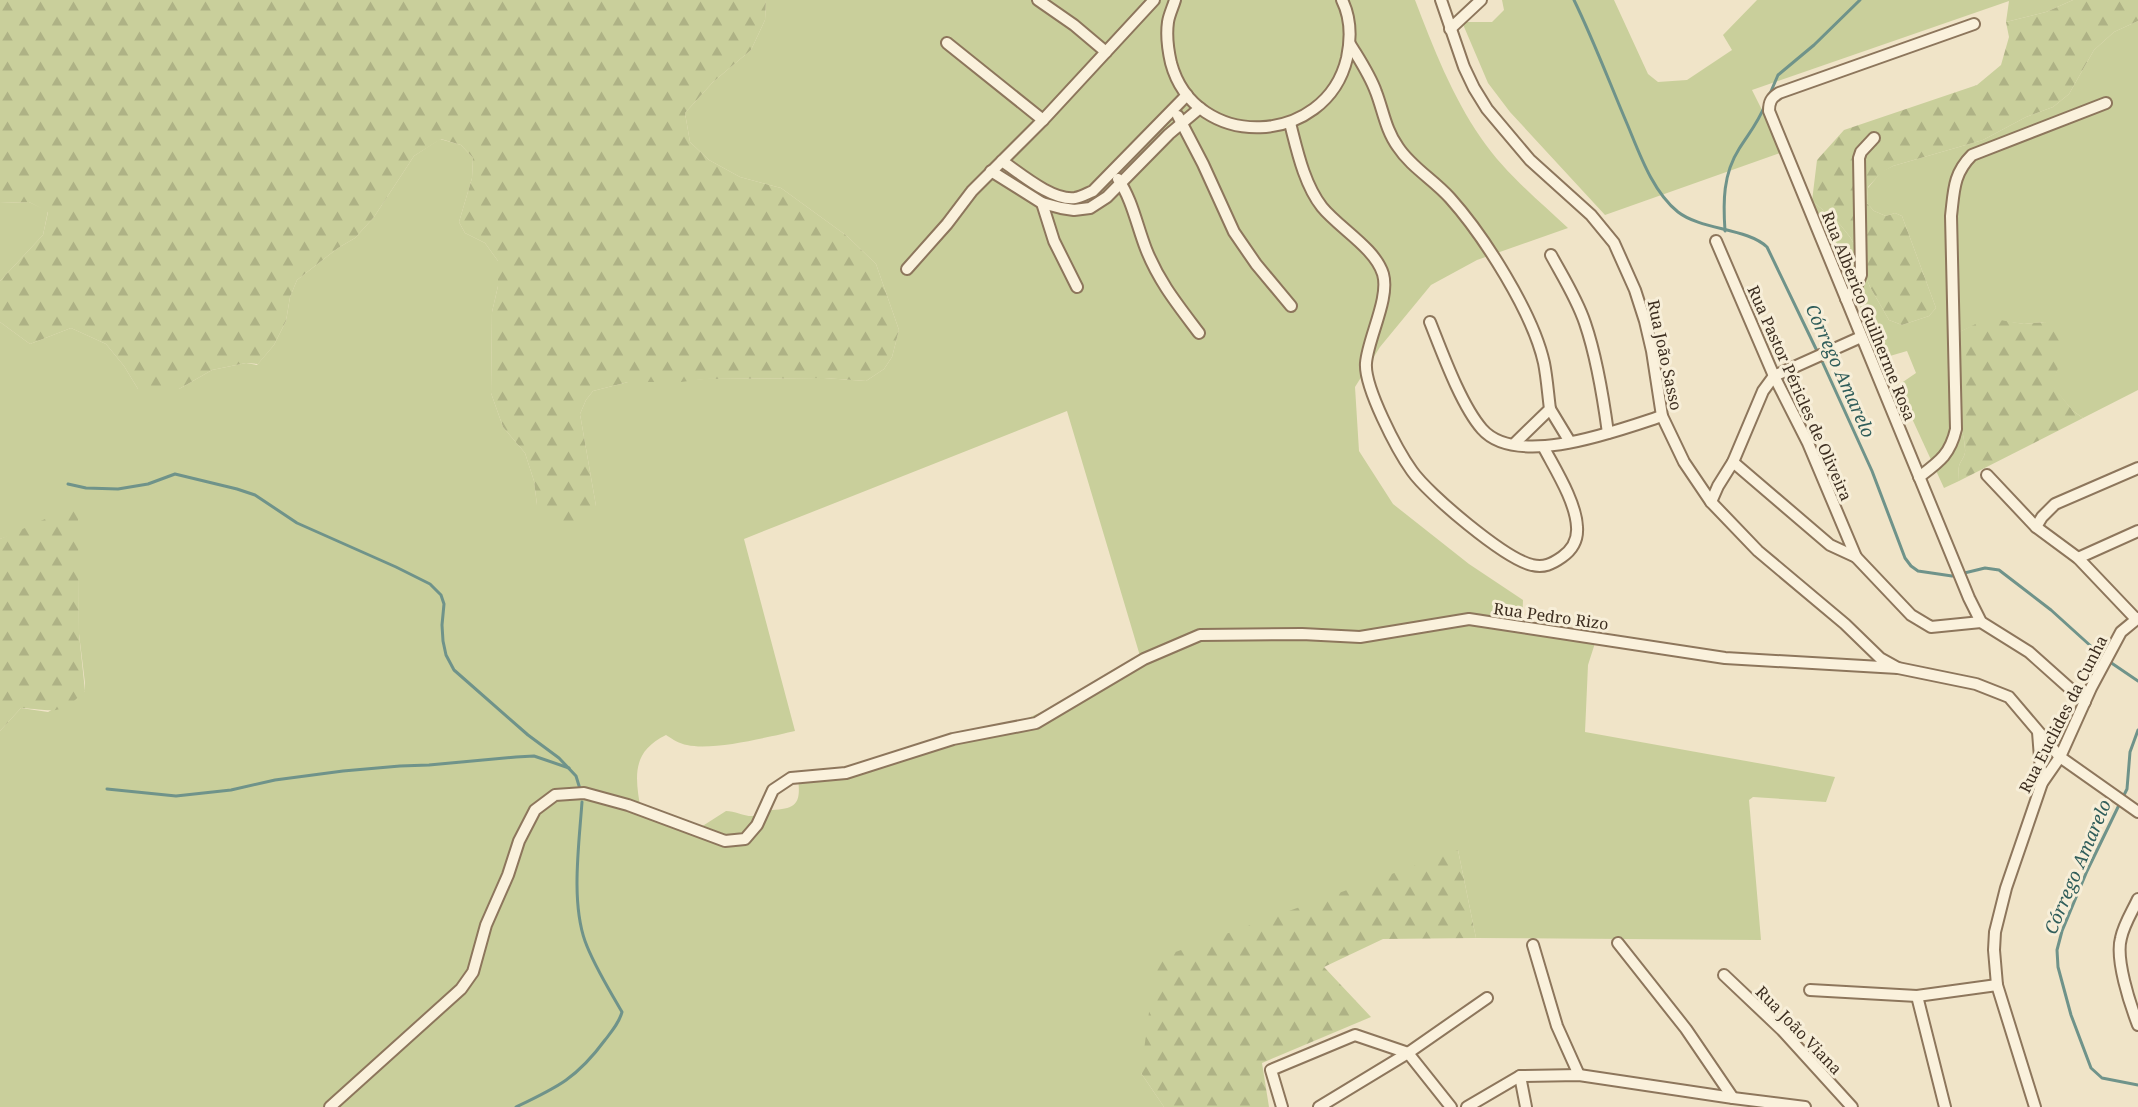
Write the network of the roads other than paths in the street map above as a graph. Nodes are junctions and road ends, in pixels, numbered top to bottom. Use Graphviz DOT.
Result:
graph roads {
  1 [pos="1038,0"];
  2 [pos="1154,0"];
  3 [pos="1175,0"];
  4 [pos="1342,0"];
  5 [pos="1442,0"];
  6 [pos="1481,0"];
  7 [pos="1974,24"];
  8 [pos="1450,29"];
  9 [pos="947,43"];
  10 [pos="1350,44"];
  11 [pos="1106,52"];
  12 [pos="1187,95"];
  13 [pos="2106,103"];
  14 [pos="1200,108"];
  15 [pos="1172,109"];
  16 [pos="1043,120"];
  17 [pos="1182,122"];
  18 [pos="1290,123"];
  19 [pos="1874,138"];
  20 [pos="1002,161"];
  21 [pos="991,171"];
  22 [pos="1112,172"];
  23 [pos="1121,183"];
  24 [pos="1042,203"];
  25 [pos="1716,242"];
  26 [pos="1551,255"];
  27 [pos="907,269"];
  28 [pos="1077,287"];
  29 [pos="1846,299"];
  30 [pos="1291,306"];
  31 [pos="1430,322"];
  32 [pos="1198,333"];
  33 [pos="1861,337"];
  34 [pos="1774,376"];
  35 [pos="1550,409"];
  36 [pos="1662,416"];
  37 [pos="1608,433"];
  38 [pos="1570,442"];
  39 [pos="1514,444"];
  40 [pos="1544,447"];
  41 [pos="1733,462"];
  42 [pos="2138,468"];
  43 [pos="1987,475"];
  44 [pos="1919,477"];
  45 [pos="1711,502"];
  46 [pos="2036,527"];
  47 [pos="2138,531"];
  48 [pos="1856,557"];
  49 [pos="2078,558"];
  50 [pos="2137,619"];
  51 [pos="1981,622"];
  52 [pos="1898,668"];
  53 [pos="2085,702"];
  54 [pos="2038,732"];
  55 [pos="2060,757"];
  56 [pos="2042,783"];
  57 [pos="2130,806"];
  58 [pos="2138,899"];
  59 [pos="1618,943"];
  60 [pos="1533,945"];
  61 [pos="1724,975"];
  62 [pos="1997,985"];
  63 [pos="1810,990"];
  64 [pos="1917,996"];
  65 [pos="1487,998"];
  66 [pos="2138,1025"];
  67 [pos="1408,1053"];
  68 [pos="1579,1075"];
  69 [pos="1520,1076"];
  70 [pos="1732,1098"];
  71 [pos="330,1107"];
  72 [pos="1282,1107"];
  73 [pos="1319,1107"];
  74 [pos="1451,1107"];
  75 [pos="1467,1107"];
  76 [pos="1526,1107"];
  77 [pos="1805,1107"];
  78 [pos="1852,1107"];
  79 [pos="1946,1107"];
  80 [pos="2035,1107"];
  1 -- 11 [label="street"];
  2 -- 11 [label="street"];
  3 -- 12 [label="street"];
  4 -- 10 [label="street"];
  5 -- 8 [label="street, Rua João Sasso"];
  6 -- 8 [label="street"];
  7 -- 29 [label="street, Rua Alberico Guilherme Rosa"];
  8 -- 36 [label="street, Rua João Sasso"];
  9 -- 16 [label="street"];
  10 -- 18 [label="street"];
  10 -- 35 [label="street"];
  11 -- 16 [label="street"];
  12 -- 14 [label="street"];
  12 -- 15 [label="street"];
  13 -- 44 [label="street"];
  14 -- 17 [label="street"];
  14 -- 18 [label="street"];
  15 -- 17 [label="street"];
  15 -- 22 [label="street"];
  16 -- 20 [label="street"];
  17 -- 23 [label="street"];
  17 -- 30 [label="street"];
  18 -- 40 [label="street"];
  19 -- 29 [label="street"];
  20 -- 21 [label="street"];
  20 -- 22 [label="street"];
  21 -- 24 [label="street"];
  21 -- 27 [label="street"];
  22 -- 23 [label="street"];
  23 -- 24 [label="street"];
  23 -- 32 [label="street"];
  24 -- 28 [label="street"];
  25 -- 34 [label="street, Rua Pastor Péricles de Oliveira"];
  26 -- 37 [label="street"];
  29 -- 33 [label="street, Rua Alberico Guilherme Rosa"];
  31 -- 39 [label="street"];
  33 -- 34 [label="street"];
  33 -- 44 [label="street, Rua Alberico Guilherme Rosa"];
  34 -- 41 [label="street"];
  34 -- 48 [label="street, Rua Pastor Péricles de Oliveira"];
  35 -- 38 [label="street"];
  35 -- 39 [label="street"];
  36 -- 37 [label="street"];
  36 -- 45 [label="street, Rua João Sasso"];
  37 -- 38 [label="street"];
  38 -- 40 [label="street"];
  39 -- 40 [label="street"];
  41 -- 45 [label="street"];
  41 -- 48 [label="street"];
  42 -- 46 [label="street"];
  43 -- 46 [label="street"];
  44 -- 51 [label="street, Rua Alberico Guilherme Rosa"];
  45 -- 52 [label="street, Rua João Sasso"];
  46 -- 49 [label="street"];
  47 -- 49 [label="street"];
  48 -- 51 [label="street"];
  49 -- 50 [label="street"];
  50 -- 53 [label="street, Rua Euclides da Cunha"];
  51 -- 53 [label="street"];
  52 -- 54 [label="street, Rua João Sasso"];
  52 -- 71 [label="street, Rua Pedro Rizo"];
  53 -- 55 [label="street, Rua Euclides da Cunha"];
  54 -- 55 [label="street, Rua João Sasso"];
  54 -- 56 [label="street"];
  55 -- 56 [label="street, Rua Euclides da Cunha"];
  55 -- 57 [label="street, Rua João Sasso"];
  56 -- 62 [label="street, Rua Euclides da Cunha"];
  58 -- 66 [label="street"];
  59 -- 70 [label="street"];
  60 -- 68 [label="street"];
  61 -- 78 [label="street, Rua João Viana"];
  62 -- 64 [label="street"];
  62 -- 80 [label="street, Rua Euclides da Cunha"];
  63 -- 64 [label="street"];
  64 -- 79 [label="street"];
  65 -- 67 [label="street"];
  67 -- 72 [label="street"];
  67 -- 73 [label="street"];
  67 -- 74 [label="street"];
  68 -- 69 [label="street"];
  68 -- 70 [label="street"];
  69 -- 75 [label="street"];
  69 -- 76 [label="street"];
  70 -- 77 [label="street"];
}
